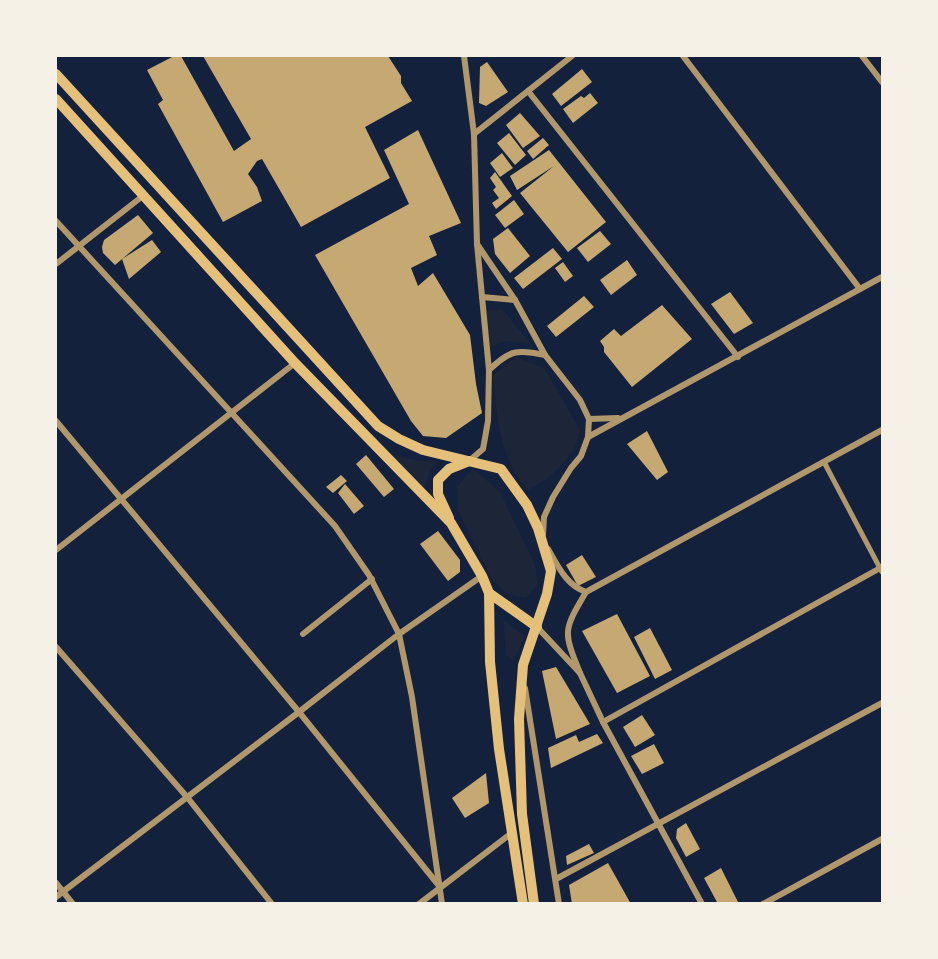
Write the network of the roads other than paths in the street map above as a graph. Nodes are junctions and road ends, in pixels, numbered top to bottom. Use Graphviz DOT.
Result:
graph roads {
  1 [pos="464,56"];
  2 [pos="573,56"];
  3 [pos="683,56"];
  4 [pos="862,56"];
  5 [pos="56,74"];
  6 [pos="882,82"];
  7 [pos="528,91"];
  8 [pos="56,99"];
  9 [pos="474,134"];
  10 [pos="144,195"];
  11 [pos="56,221"];
  12 [pos="477,244"];
  13 [pos="77,247"];
  14 [pos="56,264"];
  15 [pos="882,278"];
  16 [pos="860,289"];
  17 [pos="482,297"];
  18 [pos="514,300"];
  19 [pos="545,355"];
  20 [pos="738,357"];
  21 [pos="295,363"];
  22 [pos="489,370"];
  23 [pos="232,413"];
  24 [pos="622,418"];
  25 [pos="589,419"];
  26 [pos="56,421"];
  27 [pos="882,430"];
  28 [pos="588,437"];
  29 [pos="469,461"];
  30 [pos="824,462"];
  31 [pos="120,500"];
  32 [pos="451,522"];
  33 [pos="542,540"];
  34 [pos="56,550"];
  35 [pos="882,569"];
  36 [pos="482,576"];
  37 [pos="372,579"];
  38 [pos="586,592"];
  39 [pos="489,593"];
  40 [pos="537,627"];
  41 [pos="303,634"];
  42 [pos="399,634"];
  43 [pos="56,647"];
  44 [pos="523,665"];
  45 [pos="580,673"];
  46 [pos="882,703"];
  47 [pos="299,712"];
  48 [pos="603,722"];
  49 [pos="187,797"];
  50 [pos="659,825"];
  51 [pos="513,832"];
  52 [pos="882,839"];
  53 [pos="556,879"];
  54 [pos="56,883"];
  55 [pos="440,887"];
  56 [pos="62,891"];
  57 [pos="56,897"];
  58 [pos="73,903"];
  59 [pos="272,903"];
  60 [pos="419,903"];
  61 [pos="442,903"];
  62 [pos="523,903"];
  63 [pos="534,903"];
  64 [pos="559,903"];
  65 [pos="702,903"];
  66 [pos="763,903"];
  1 -- 9 [label="street"];
  2 -- 7 [label="street"];
  3 -- 16 [label="street"];
  4 -- 6 [label="street"];
  5 -- 29 [label="main road"];
  7 -- 9 [label="street"];
  7 -- 20 [label="street"];
  8 -- 10 [label="main road"];
  9 -- 12 [label="street"];
  10 -- 13 [label="street"];
  10 -- 21 [label="main road"];
  11 -- 13 [label="street"];
  12 -- 17 [label="street"];
  12 -- 18 [label="street"];
  13 -- 14 [label="street"];
  13 -- 23 [label="street"];
  15 -- 16 [label="street"];
  16 -- 20 [label="street"];
  17 -- 18 [label="street"];
  17 -- 22 [label="street"];
  18 -- 19 [label="street"];
  19 -- 22 [label="street"];
  19 -- 25 [label="street"];
  20 -- 24 [label="street"];
  21 -- 23 [label="street"];
  21 -- 32 [label="main road"];
  22 -- 29 [label="street"];
  23 -- 31 [label="street"];
  23 -- 37 [label="street"];
  24 -- 25 [label="street"];
  24 -- 28 [label="street"];
  25 -- 28 [label="street"];
  26 -- 31 [label="street"];
  27 -- 30 [label="street"];
  28 -- 33 [label="street"];
  29 -- 32 [label="main road"];
  29 -- 33 [label="main road"];
  30 -- 35 [label="street"];
  30 -- 38 [label="street"];
  31 -- 34 [label="street"];
  31 -- 47 [label="street"];
  32 -- 36 [label="main road"];
  33 -- 38 [label="street"];
  33 -- 40 [label="main road"];
  35 -- 48 [label="street"];
  36 -- 39 [label="main road"];
  36 -- 42 [label="street"];
  37 -- 41 [label="street"];
  37 -- 42 [label="street"];
  38 -- 45 [label="street"];
  39 -- 40 [label="main road"];
  39 -- 51 [label="main road"];
  40 -- 44 [label="main road"];
  40 -- 45 [label="street"];
  42 -- 47 [label="street"];
  42 -- 55 [label="street"];
  43 -- 49 [label="street"];
  44 -- 53 [label="street"];
  44 -- 63 [label="main road"];
  45 -- 48 [label="street"];
  46 -- 50 [label="street"];
  47 -- 49 [label="street"];
  47 -- 55 [label="street"];
  48 -- 50 [label="street"];
  49 -- 56 [label="street"];
  49 -- 59 [label="street"];
  50 -- 53 [label="street"];
  50 -- 65 [label="street"];
  51 -- 55 [label="street"];
  51 -- 62 [label="main road"];
  52 -- 66 [label="street"];
  53 -- 64 [label="street"];
  54 -- 56 [label="street"];
  55 -- 60 [label="street"];
  55 -- 61 [label="street"];
  56 -- 57 [label="street"];
  56 -- 58 [label="street"];
}
